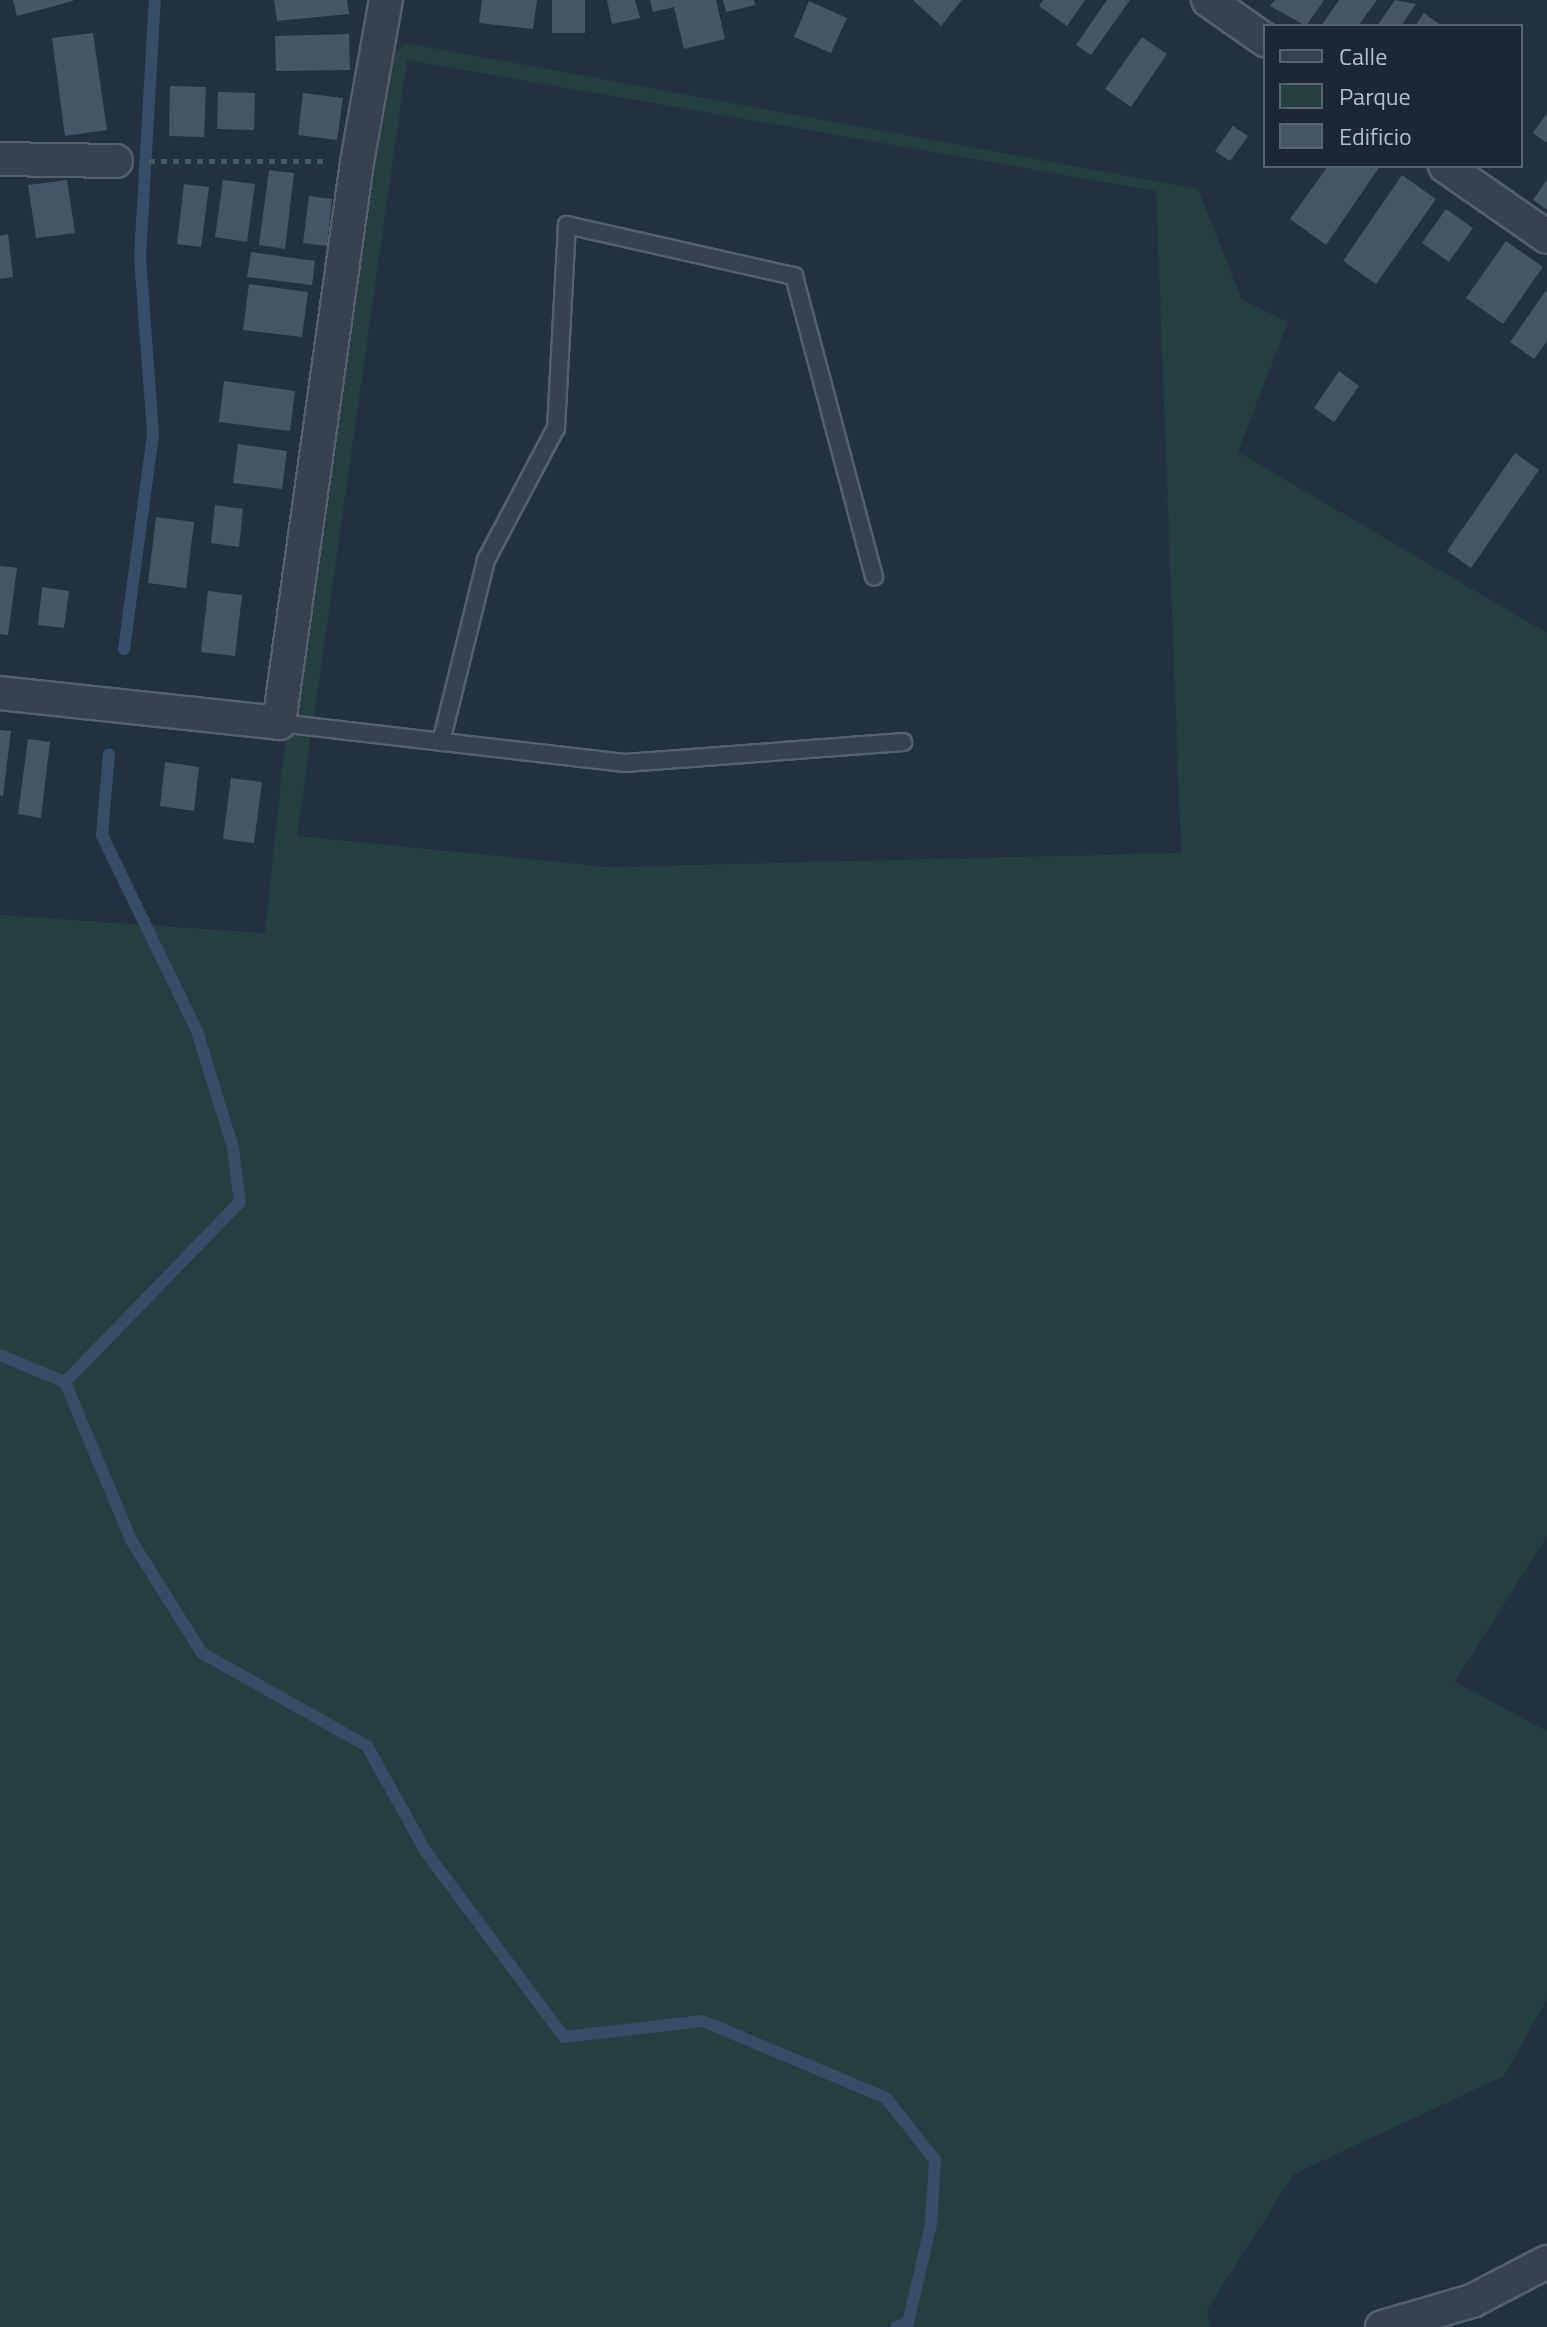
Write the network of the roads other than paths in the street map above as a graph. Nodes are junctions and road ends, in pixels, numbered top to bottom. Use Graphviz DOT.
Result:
graph roads {
  1 [pos="386,0"];
  2 [pos="1208,0"];
  3 [pos="1263,39"];
  4 [pos="0,159"];
  5 [pos="116,161"];
  6 [pos="1448,168"];
  7 [pos="1547,237"];
  8 [pos="874,577"];
  9 [pos="0,693"];
  10 [pos="279,723"];
  11 [pos="441,742"];
  12 [pos="903,742"];
  13 [pos="1547,2262"];
  14 [pos="1382,2327"];
  1 -- 10 [label="street"];
  2 -- 3 [label="street"];
  4 -- 5 [label="street"];
  6 -- 7 [label="street"];
  8 -- 11 [label="lane"];
  9 -- 10 [label="street"];
  10 -- 11 [label="lane"];
  11 -- 12 [label="lane"];
  13 -- 14 [label="street"];
}
